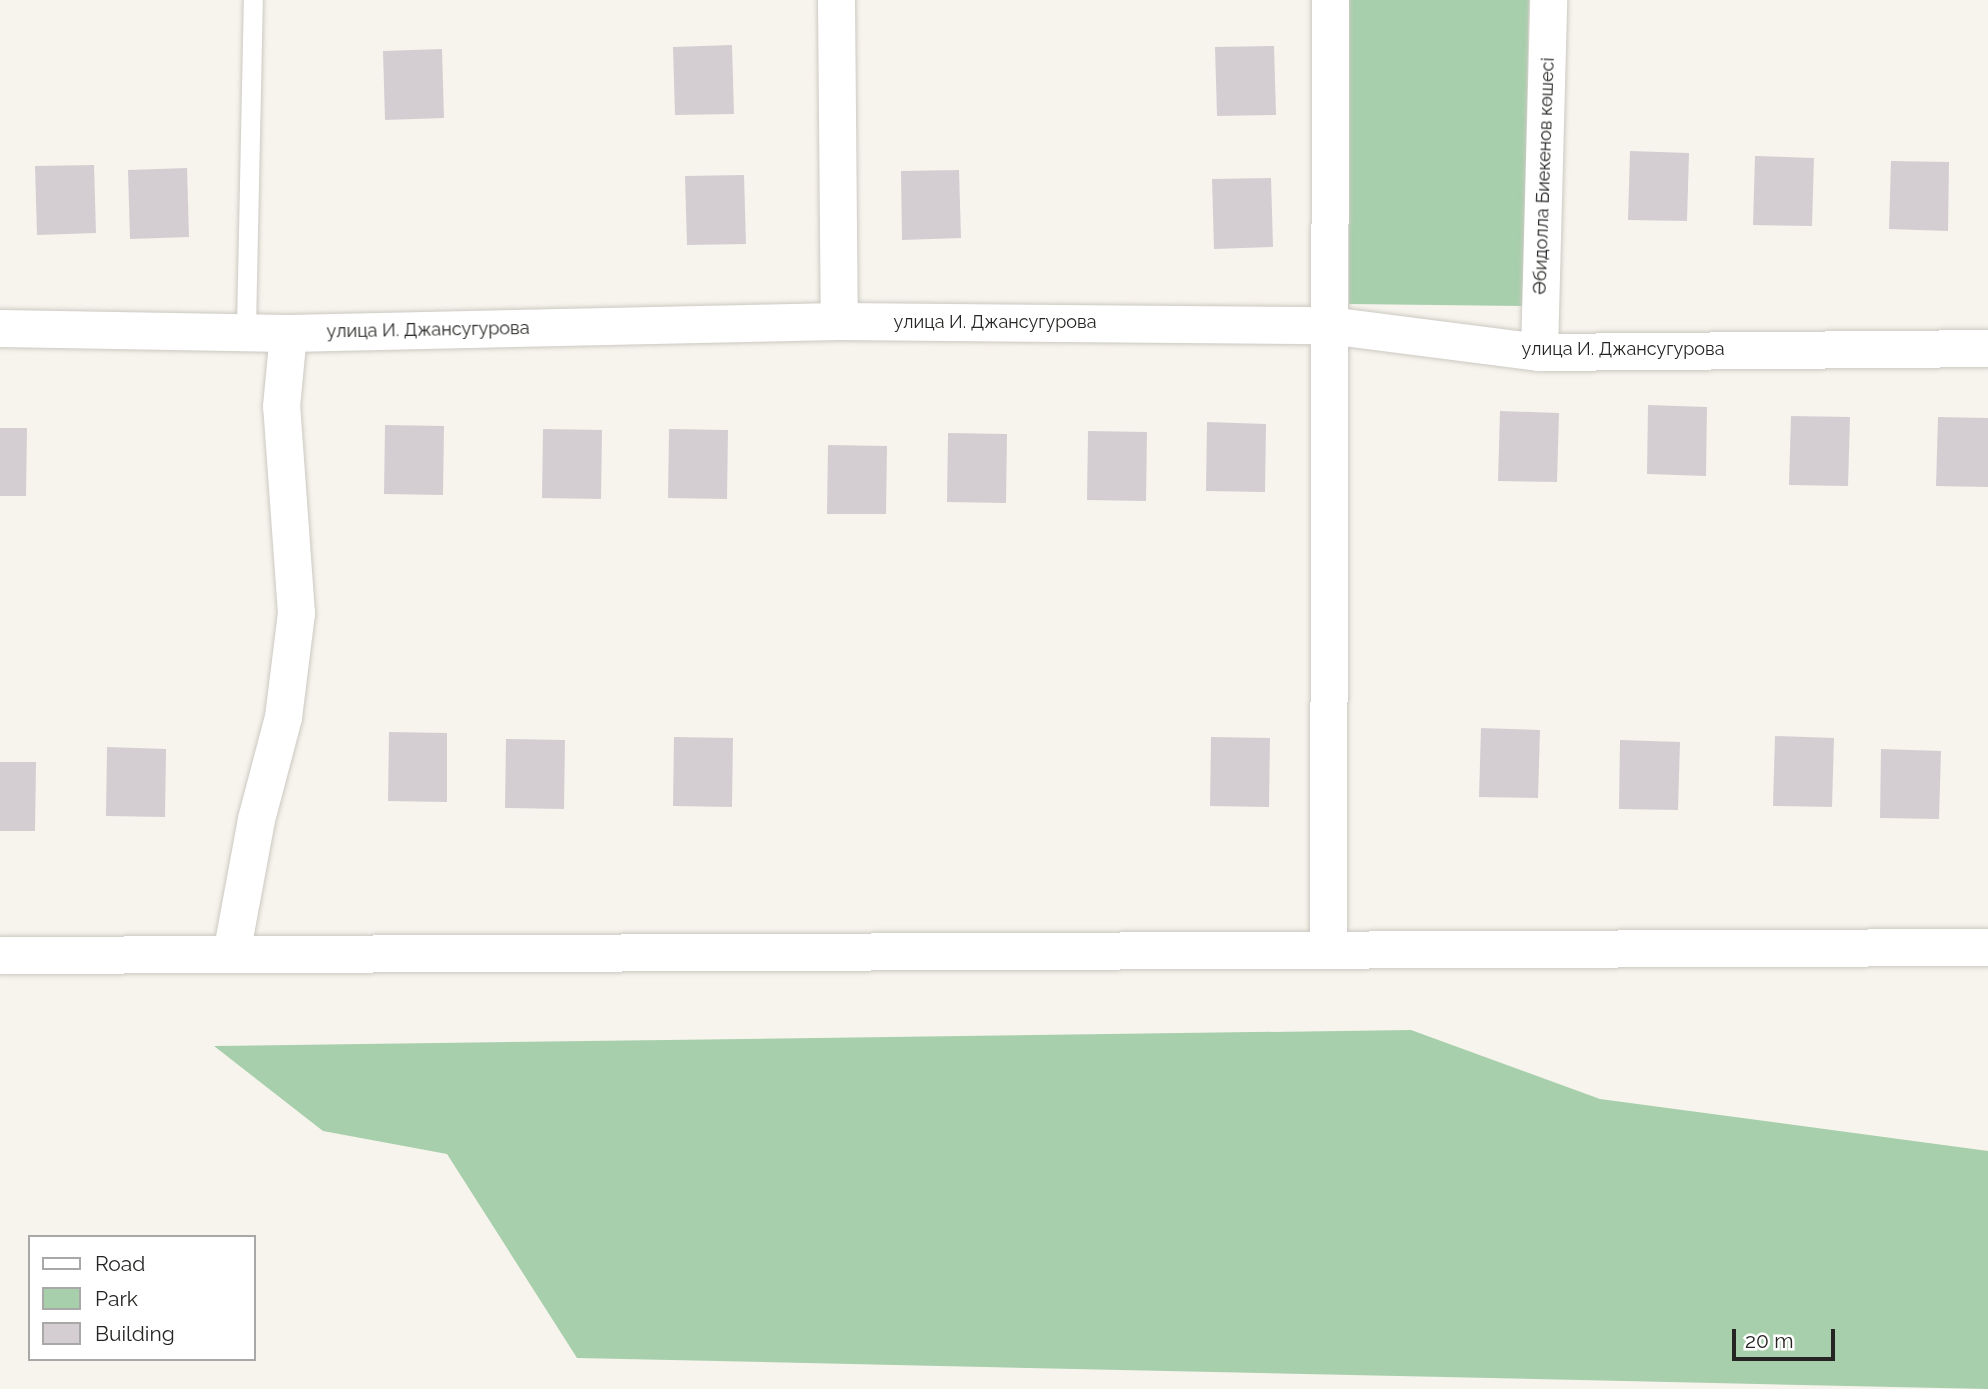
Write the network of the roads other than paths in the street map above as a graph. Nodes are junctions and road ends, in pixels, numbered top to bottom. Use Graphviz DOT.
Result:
graph roads {
  1 [pos="253,0"];
  2 [pos="836,0"];
  3 [pos="1330,0"];
  4 [pos="1548,0"];
  5 [pos="839,321"];
  6 [pos="1328,325"];
  7 [pos="246,327"];
  8 [pos="0,328"];
  9 [pos="288,333"];
  10 [pos="1988,348"];
  11 [pos="1539,352"];
  12 [pos="1988,947"];
  13 [pos="1328,949"];
  14 [pos="231,954"];
  15 [pos="0,956"];
  1 -- 7 [label="lane"];
  2 -- 5 [label="street"];
  3 -- 6 [label="street"];
  4 -- 11 [label="street, Әбидолла Биекенов көшесі"];
  5 -- 6 [label="street, улица И. Джансугурова"];
  5 -- 9 [label="street, улица И. Джансугурова"];
  6 -- 11 [label="street, улица И. Джансугурова"];
  6 -- 13 [label="street"];
  7 -- 8 [label="street, улица И. Джансугурова"];
  7 -- 9 [label="street, улица И. Джансугурова"];
  9 -- 14 [label="street"];
  10 -- 11 [label="street, улица И. Джансугурова"];
  12 -- 13 [label="street"];
  13 -- 14 [label="street"];
  14 -- 15 [label="street"];
}
